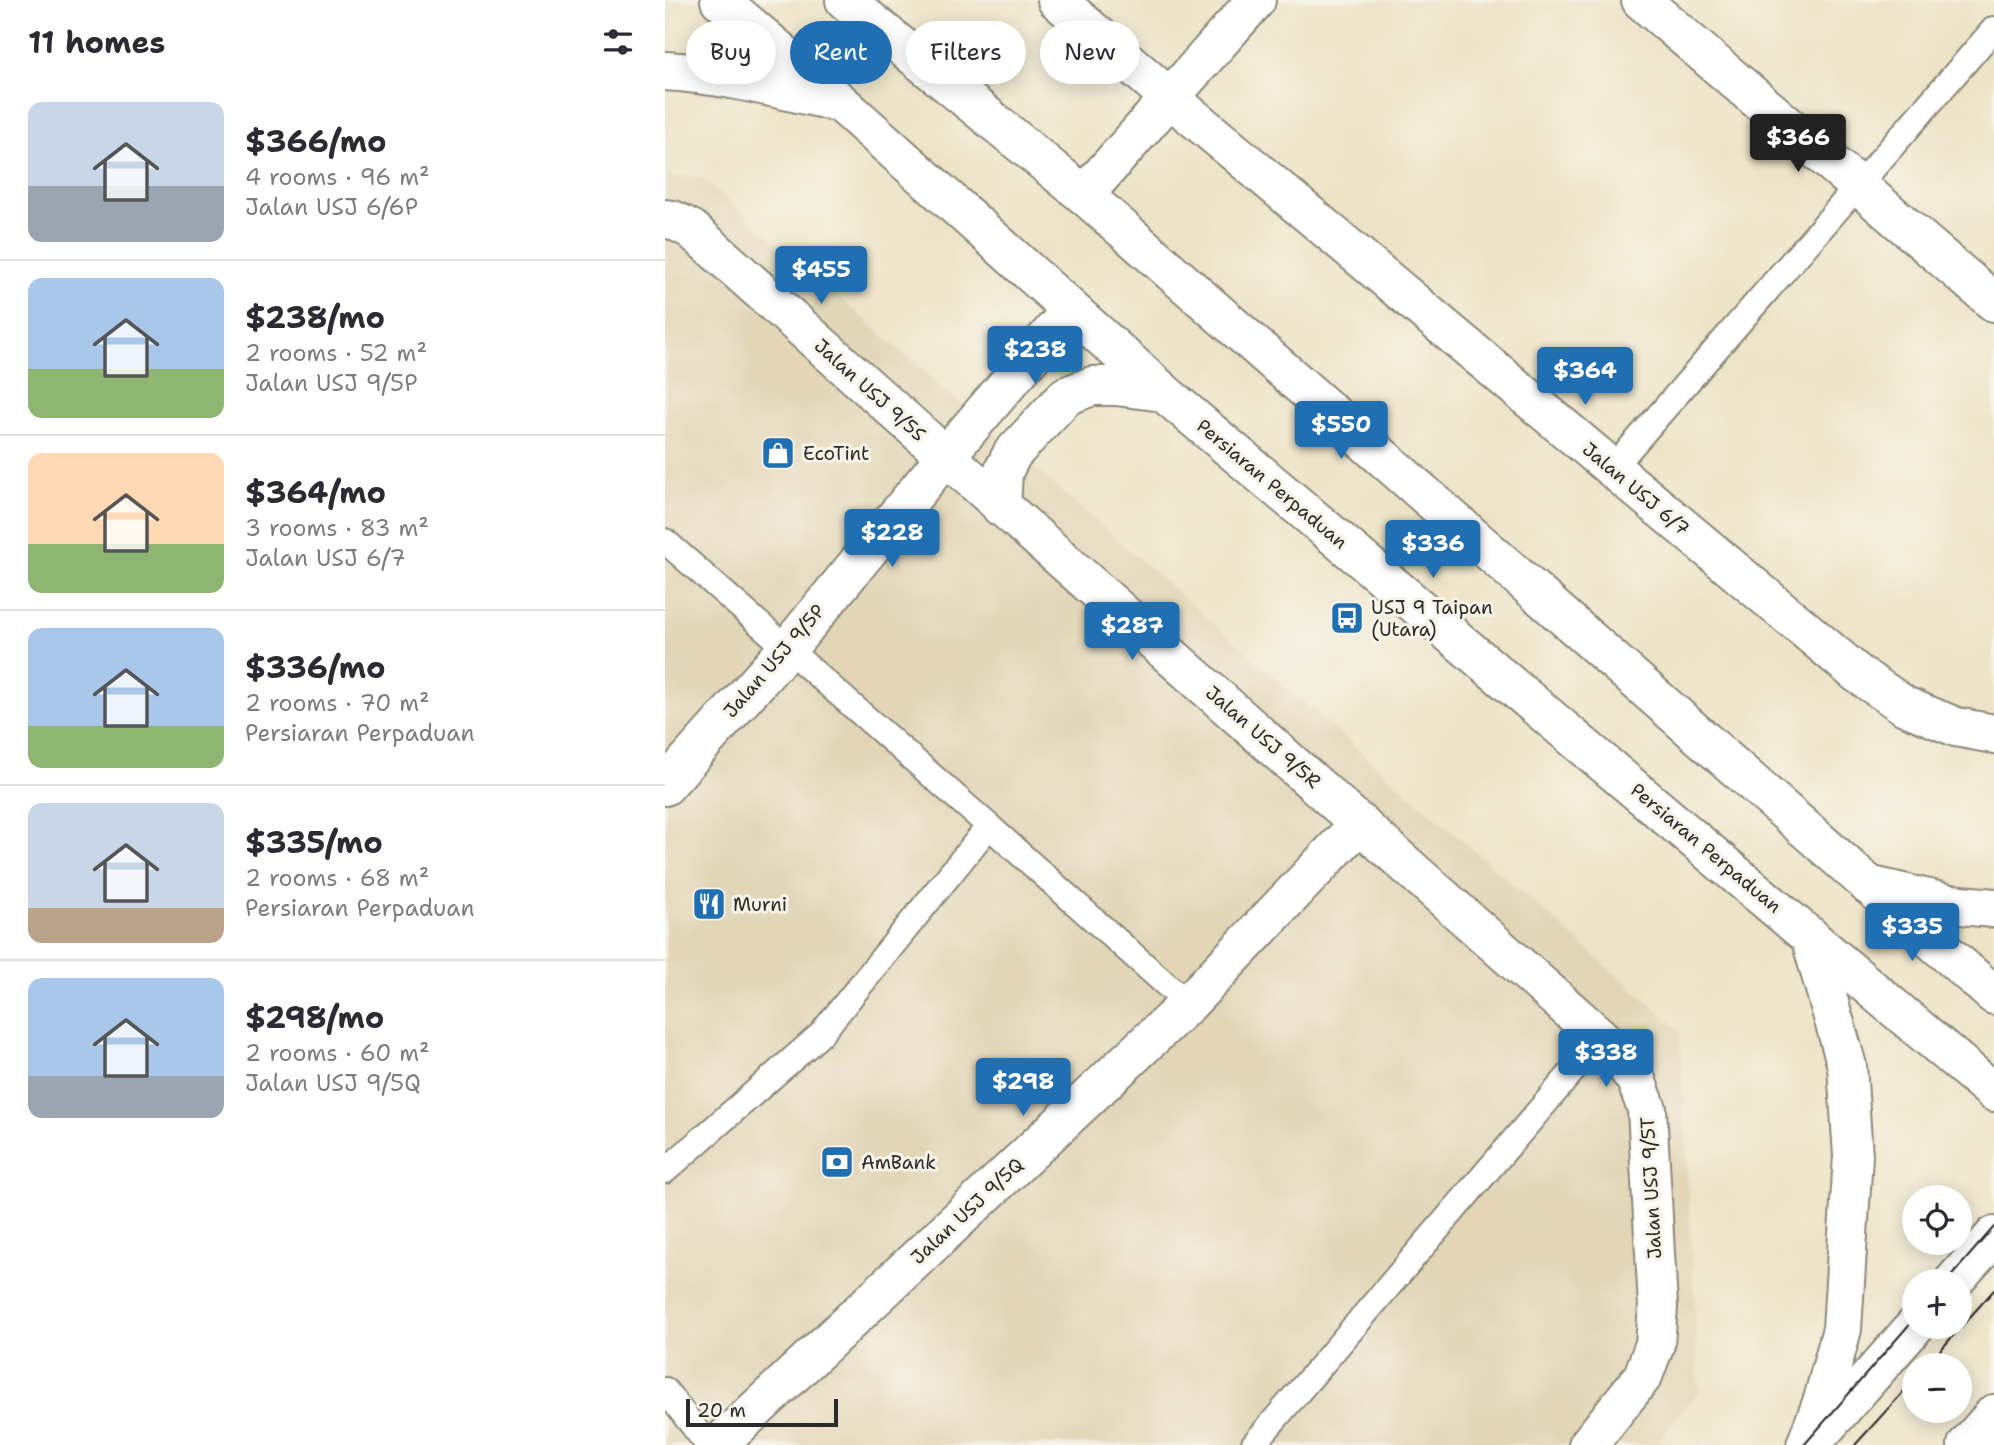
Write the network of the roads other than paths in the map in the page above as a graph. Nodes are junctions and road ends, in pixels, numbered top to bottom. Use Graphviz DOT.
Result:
graph roads {
  1 [pos="720,0"];
  2 [pos="845,0"];
  3 [pos="1057,0"];
  4 [pos="1256,0"];
  5 [pos="1641,0"];
  6 [pos="1994,29"];
  7 [pos="665,71"];
  8 [pos="1170,98"];
  9 [pos="841,103"];
  10 [pos="1858,186"];
  11 [pos="1084,195"];
  12 [pos="665,219"];
  13 [pos="1994,302"];
  14 [pos="1071,310"];
  15 [pos="1163,392"];
  16 [pos="945,457"];
  17 [pos="1612,470"];
  18 [pos="1001,507"];
  19 [pos="665,541"];
  20 [pos="788,648"];
  21 [pos="1994,734"];
  22 [pos="665,786"];
  23 [pos="1360,823"];
  24 [pos="989,825"];
  25 [pos="1868,885"];
  26 [pos="1994,908"];
  27 [pos="1810,936"];
  28 [pos="1994,995"];
  29 [pos="1188,1003"];
  30 [pos="1601,1038"];
  31 [pos="1994,1092"];
  32 [pos="665,1171"];
  33 [pos="1994,1236"];
  34 [pos="1965,1269"];
  35 [pos="1903,1339"];
  36 [pos="665,1390"];
  37 [pos="1994,1413"];
  38 [pos="708,1445"];
  39 [pos="718,1445"];
  40 [pos="1253,1445"];
  41 [pos="1588,1445"];
  42 [pos="1808,1445"];
  43 [pos="1968,1445"];
  1 -- 9 [label="street, Persiaran Perpaduan"];
  2 -- 11 [label="street"];
  3 -- 8 [label="street, Jalan USJ 6/7"];
  4 -- 8 [label="street"];
  5 -- 10 [label="street"];
  6 -- 10 [label="lane"];
  7 -- 9 [label="street"];
  8 -- 11 [label="street"];
  8 -- 17 [label="street, Jalan USJ 6/7"];
  9 -- 14 [label="street, Persiaran Perpaduan"];
  10 -- 13 [label="street"];
  10 -- 17 [label="lane"];
  11 -- 25 [label="street"];
  12 -- 16 [label="street, Jalan USJ 9/5S"];
  14 -- 15 [label="street, Persiaran Perpaduan"];
  14 -- 16 [label="street, Jalan USJ 9/5P"];
  15 -- 18 [label="street"];
  15 -- 27 [label="street, Persiaran Perpaduan"];
  16 -- 18 [label="street, Jalan USJ 9/5R"];
  16 -- 20 [label="street, Jalan USJ 9/5P"];
  17 -- 21 [label="street, Jalan USJ 6/7"];
  18 -- 23 [label="street, Jalan USJ 9/5R"];
  19 -- 20 [label="lane"];
  20 -- 22 [label="street, Jalan USJ 9/5P"];
  20 -- 24 [label="lane"];
  23 -- 29 [label="street, Jalan USJ 9/5Q"];
  23 -- 30 [label="street, Jalan USJ 9/5T"];
  24 -- 29 [label="lane"];
  24 -- 32 [label="lane"];
  25 -- 26 [label="street"];
  25 -- 28 [label="street"];
  27 -- 31 [label="street, Persiaran Perpaduan"];
  27 -- 42 [label="street"];
  29 -- 39 [label="street, Jalan USJ 9/5Q"];
  30 -- 40 [label="lane"];
  30 -- 41 [label="street, Jalan USJ 9/5T"];
  33 -- 34 [label="street"];
  35 -- 42 [label="street"];
  36 -- 38 [label="lane"];
  37 -- 43 [label="street"];
}
